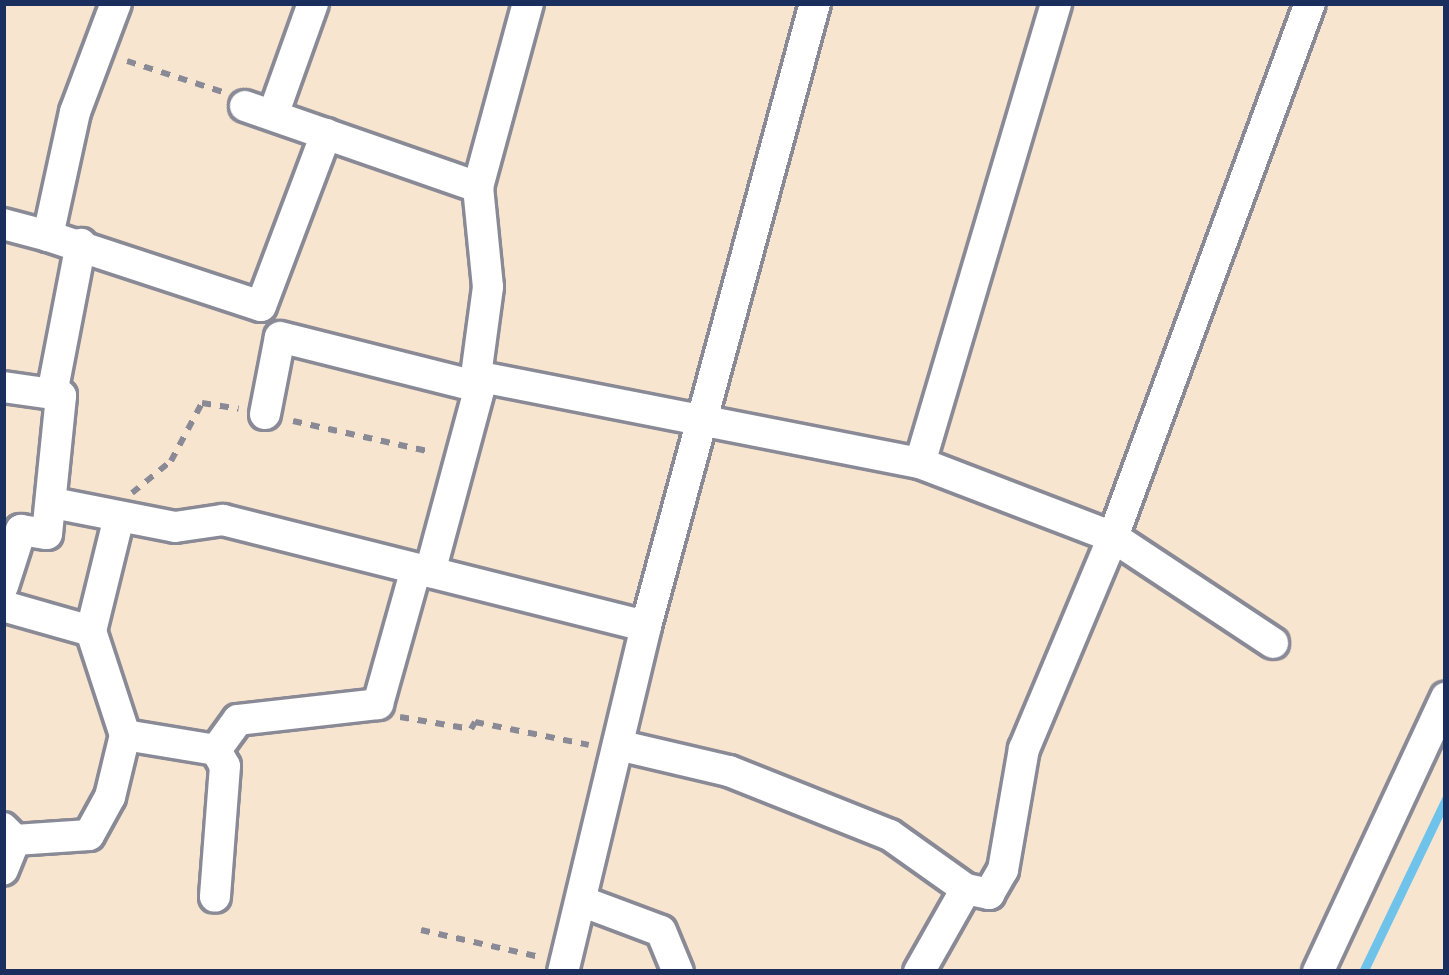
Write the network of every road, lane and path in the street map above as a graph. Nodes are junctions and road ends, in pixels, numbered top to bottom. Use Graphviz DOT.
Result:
graph roads {
  1 [pos="116,3"];
  2 [pos="314,3"];
  3 [pos="529,3"];
  4 [pos="815,3"];
  5 [pos="1056,3"];
  6 [pos="1310,3"];
  7 [pos="99,51"];
  8 [pos="259,110"];
  9 [pos="326,134"];
  10 [pos="478,187"];
  11 [pos="3,224"];
  12 [pos="48,236"];
  13 [pos="81,244"];
  14 [pos="481,383"];
  15 [pos="3,387"];
  16 [pos="52,394"];
  17 [pos="265,413"];
  18 [pos="700,420"];
  19 [pos="920,463"];
  20 [pos="53,503"];
  21 [pos="119,518"];
  22 [pos="12,529"];
  23 [pos="1113,537"];
  24 [pos="423,570"];
  25 [pos="3,586"];
  26 [pos="3,606"];
  27 [pos="646,626"];
  28 [pos="91,631"];
  29 [pos="1273,643"];
  30 [pos="1446,697"];
  31 [pos="379,704"];
  32 [pos="125,735"];
  33 [pos="622,749"];
  34 [pos="216,750"];
  35 [pos="9,834"];
  36 [pos="3,870"];
  37 [pos="966,889"];
  38 [pos="214,897"];
  39 [pos="580,901"];
  40 [pos="421,930"];
  41 [pos="564,968"];
  42 [pos="678,972"];
  43 [pos="919,972"];
  44 [pos="1318,972"];
  1 -- 7 [label="street"];
  2 -- 8 [label="street"];
  3 -- 10 [label="street"];
  4 -- 18 [label="street"];
  5 -- 19 [label="street"];
  6 -- 23 [label="street"];
  7 -- 8 [label="path"];
  7 -- 12 [label="street"];
  8 -- 9 [label="street"];
  9 -- 10 [label="street"];
  9 -- 13 [label="street"];
  10 -- 14 [label="street"];
  11 -- 12 [label="street"];
  12 -- 13 [label="street"];
  13 -- 16 [label="street"];
  14 -- 17 [label="street"];
  14 -- 18 [label="street"];
  14 -- 24 [label="street"];
  15 -- 16 [label="street"];
  16 -- 20 [label="street"];
  18 -- 19 [label="street"];
  18 -- 27 [label="street"];
  19 -- 23 [label="street"];
  20 -- 21 [label="street"];
  20 -- 22 [label="street"];
  21 -- 24 [label="street"];
  21 -- 28 [label="street"];
  22 -- 25 [label="street"];
  23 -- 29 [label="street"];
  23 -- 37 [label="street"];
  24 -- 27 [label="street"];
  24 -- 31 [label="street"];
  26 -- 28 [label="street"];
  27 -- 33 [label="street"];
  28 -- 32 [label="street"];
  30 -- 44 [label="street"];
  31 -- 33 [label="path"];
  31 -- 34 [label="street"];
  32 -- 34 [label="street"];
  32 -- 35 [label="street"];
  33 -- 37 [label="street"];
  33 -- 39 [label="street"];
  34 -- 38 [label="street"];
  35 -- 36 [label="street"];
  37 -- 43 [label="street"];
  39 -- 41 [label="street"];
  39 -- 42 [label="street"];
  40 -- 41 [label="path"];
}
